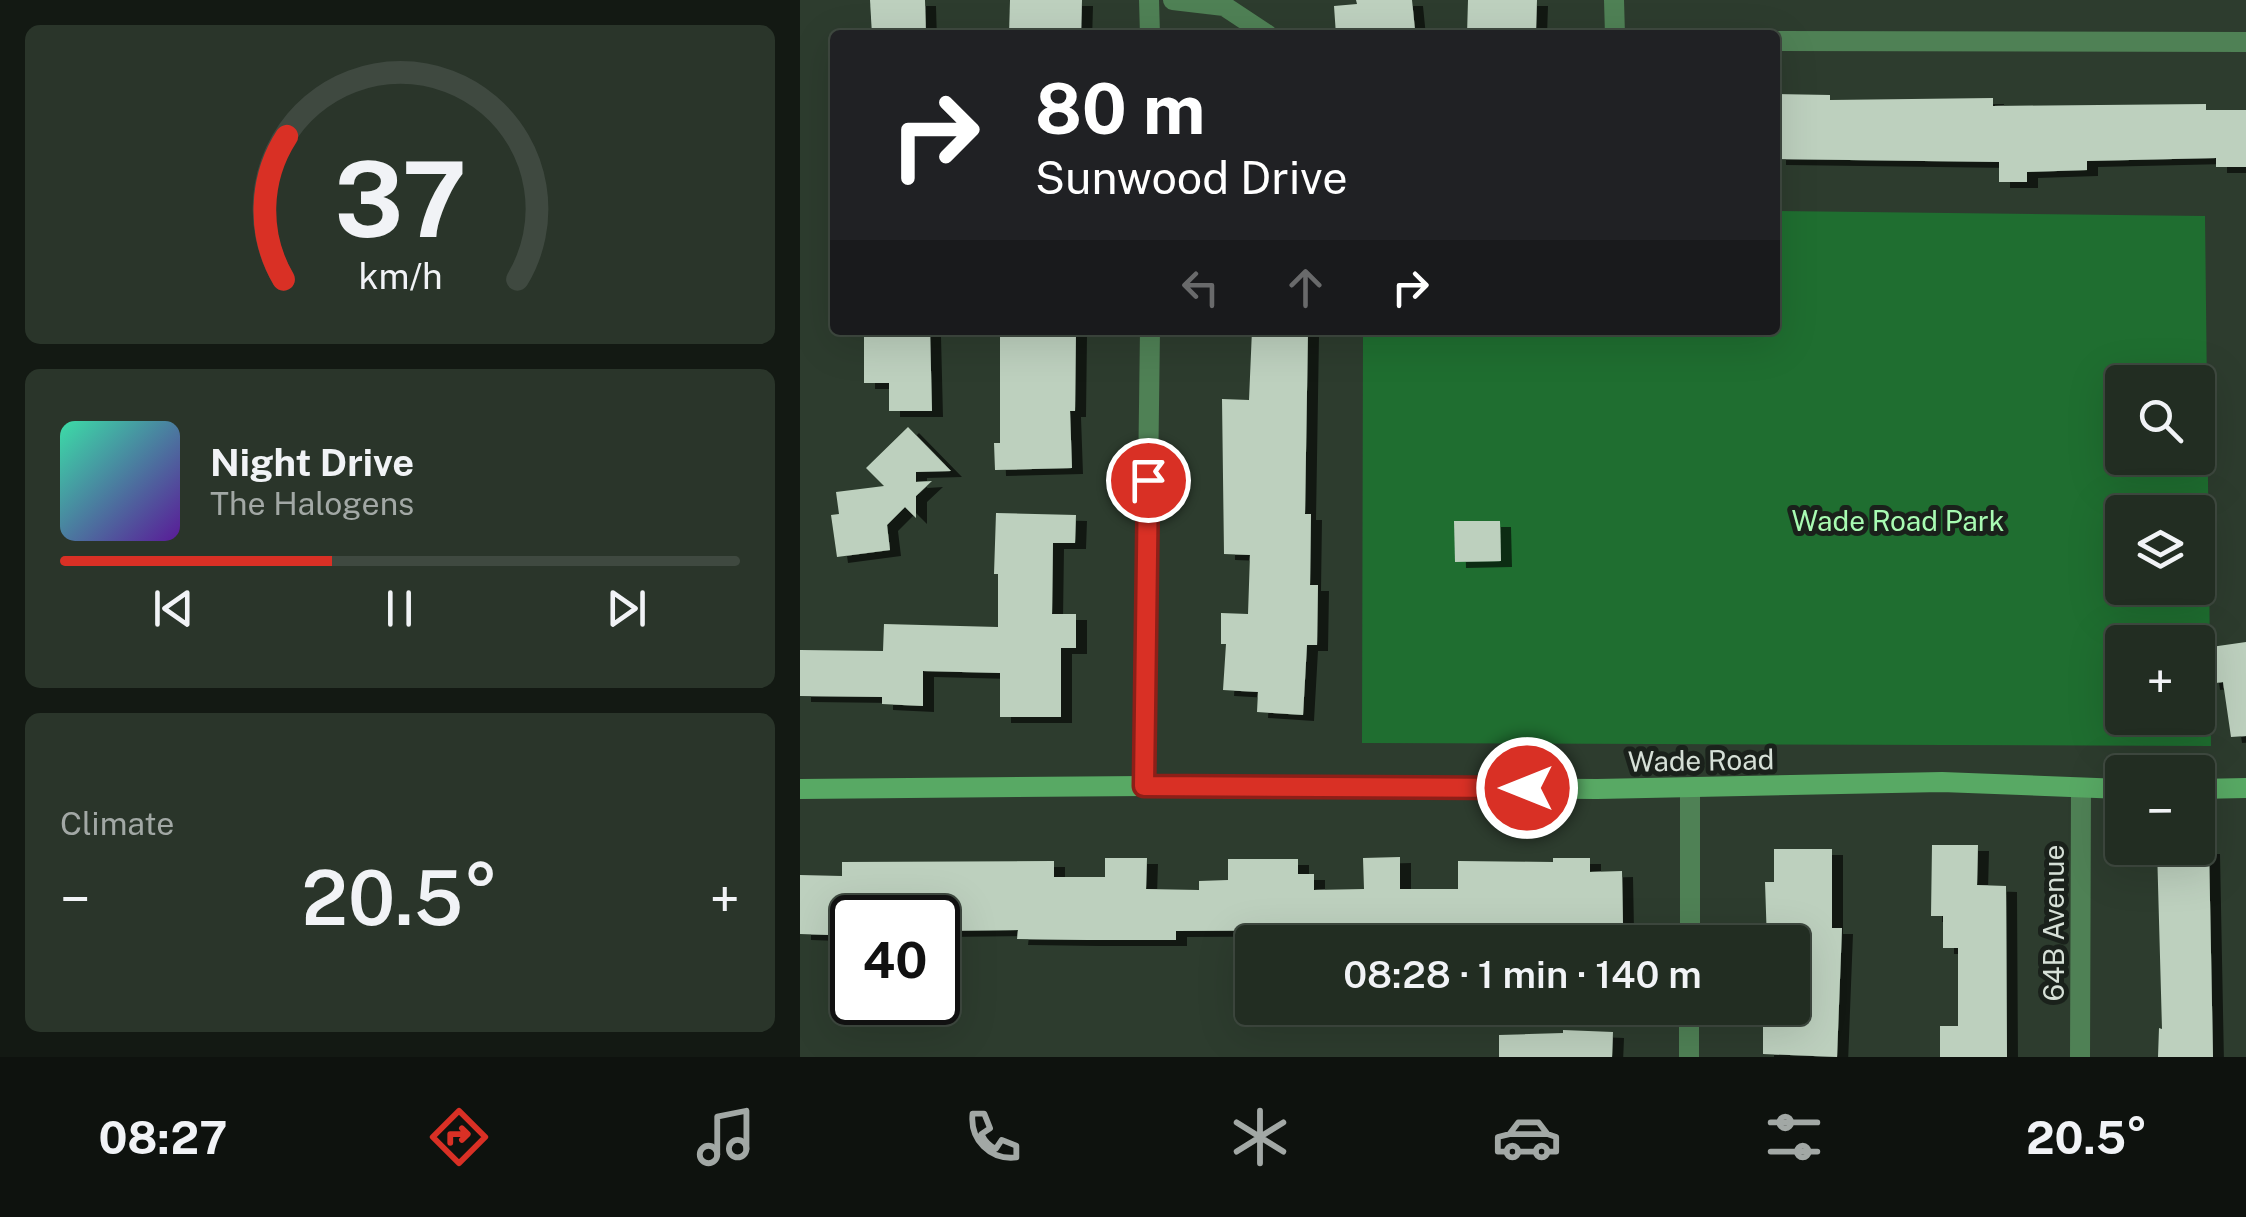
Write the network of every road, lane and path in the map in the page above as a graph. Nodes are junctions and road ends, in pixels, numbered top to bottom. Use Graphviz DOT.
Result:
graph roads {
  1 [pos="1149,0"];
  2 [pos="1174,0"];
  3 [pos="1614,0"];
  4 [pos="1150,30"];
  5 [pos="1260,30"];
  6 [pos="1614,30"];
  7 [pos="1780,41"];
  8 [pos="2246,42"];
  9 [pos="1150,335"];
  10 [pos="1144,786"];
  11 [pos="1690,788"];
  12 [pos="2215,788"];
  13 [pos="2246,788"];
  14 [pos="800,789"];
  15 [pos="2082,789"];
  16 [pos="2105,789"];
  17 [pos="1690,925"];
  18 [pos="1689,1025"];
  19 [pos="1688,1057"];
  20 [pos="2080,1057"];
  1 -- 4 [label="street"];
  2 -- 5 [label="street"];
  3 -- 6 [label="street"];
  7 -- 8 [label="street"];
  9 -- 10 [label="street"];
  10 -- 11 [label="street, Wade Road"];
  10 -- 14 [label="street, Wade Road"];
  11 -- 15 [label="street, Wade Road"];
  11 -- 17 [label="street"];
  12 -- 13 [label="street"];
  15 -- 16 [label="street, Wade Road"];
  15 -- 20 [label="street, 64B Avenue"];
  18 -- 19 [label="street"];
}
